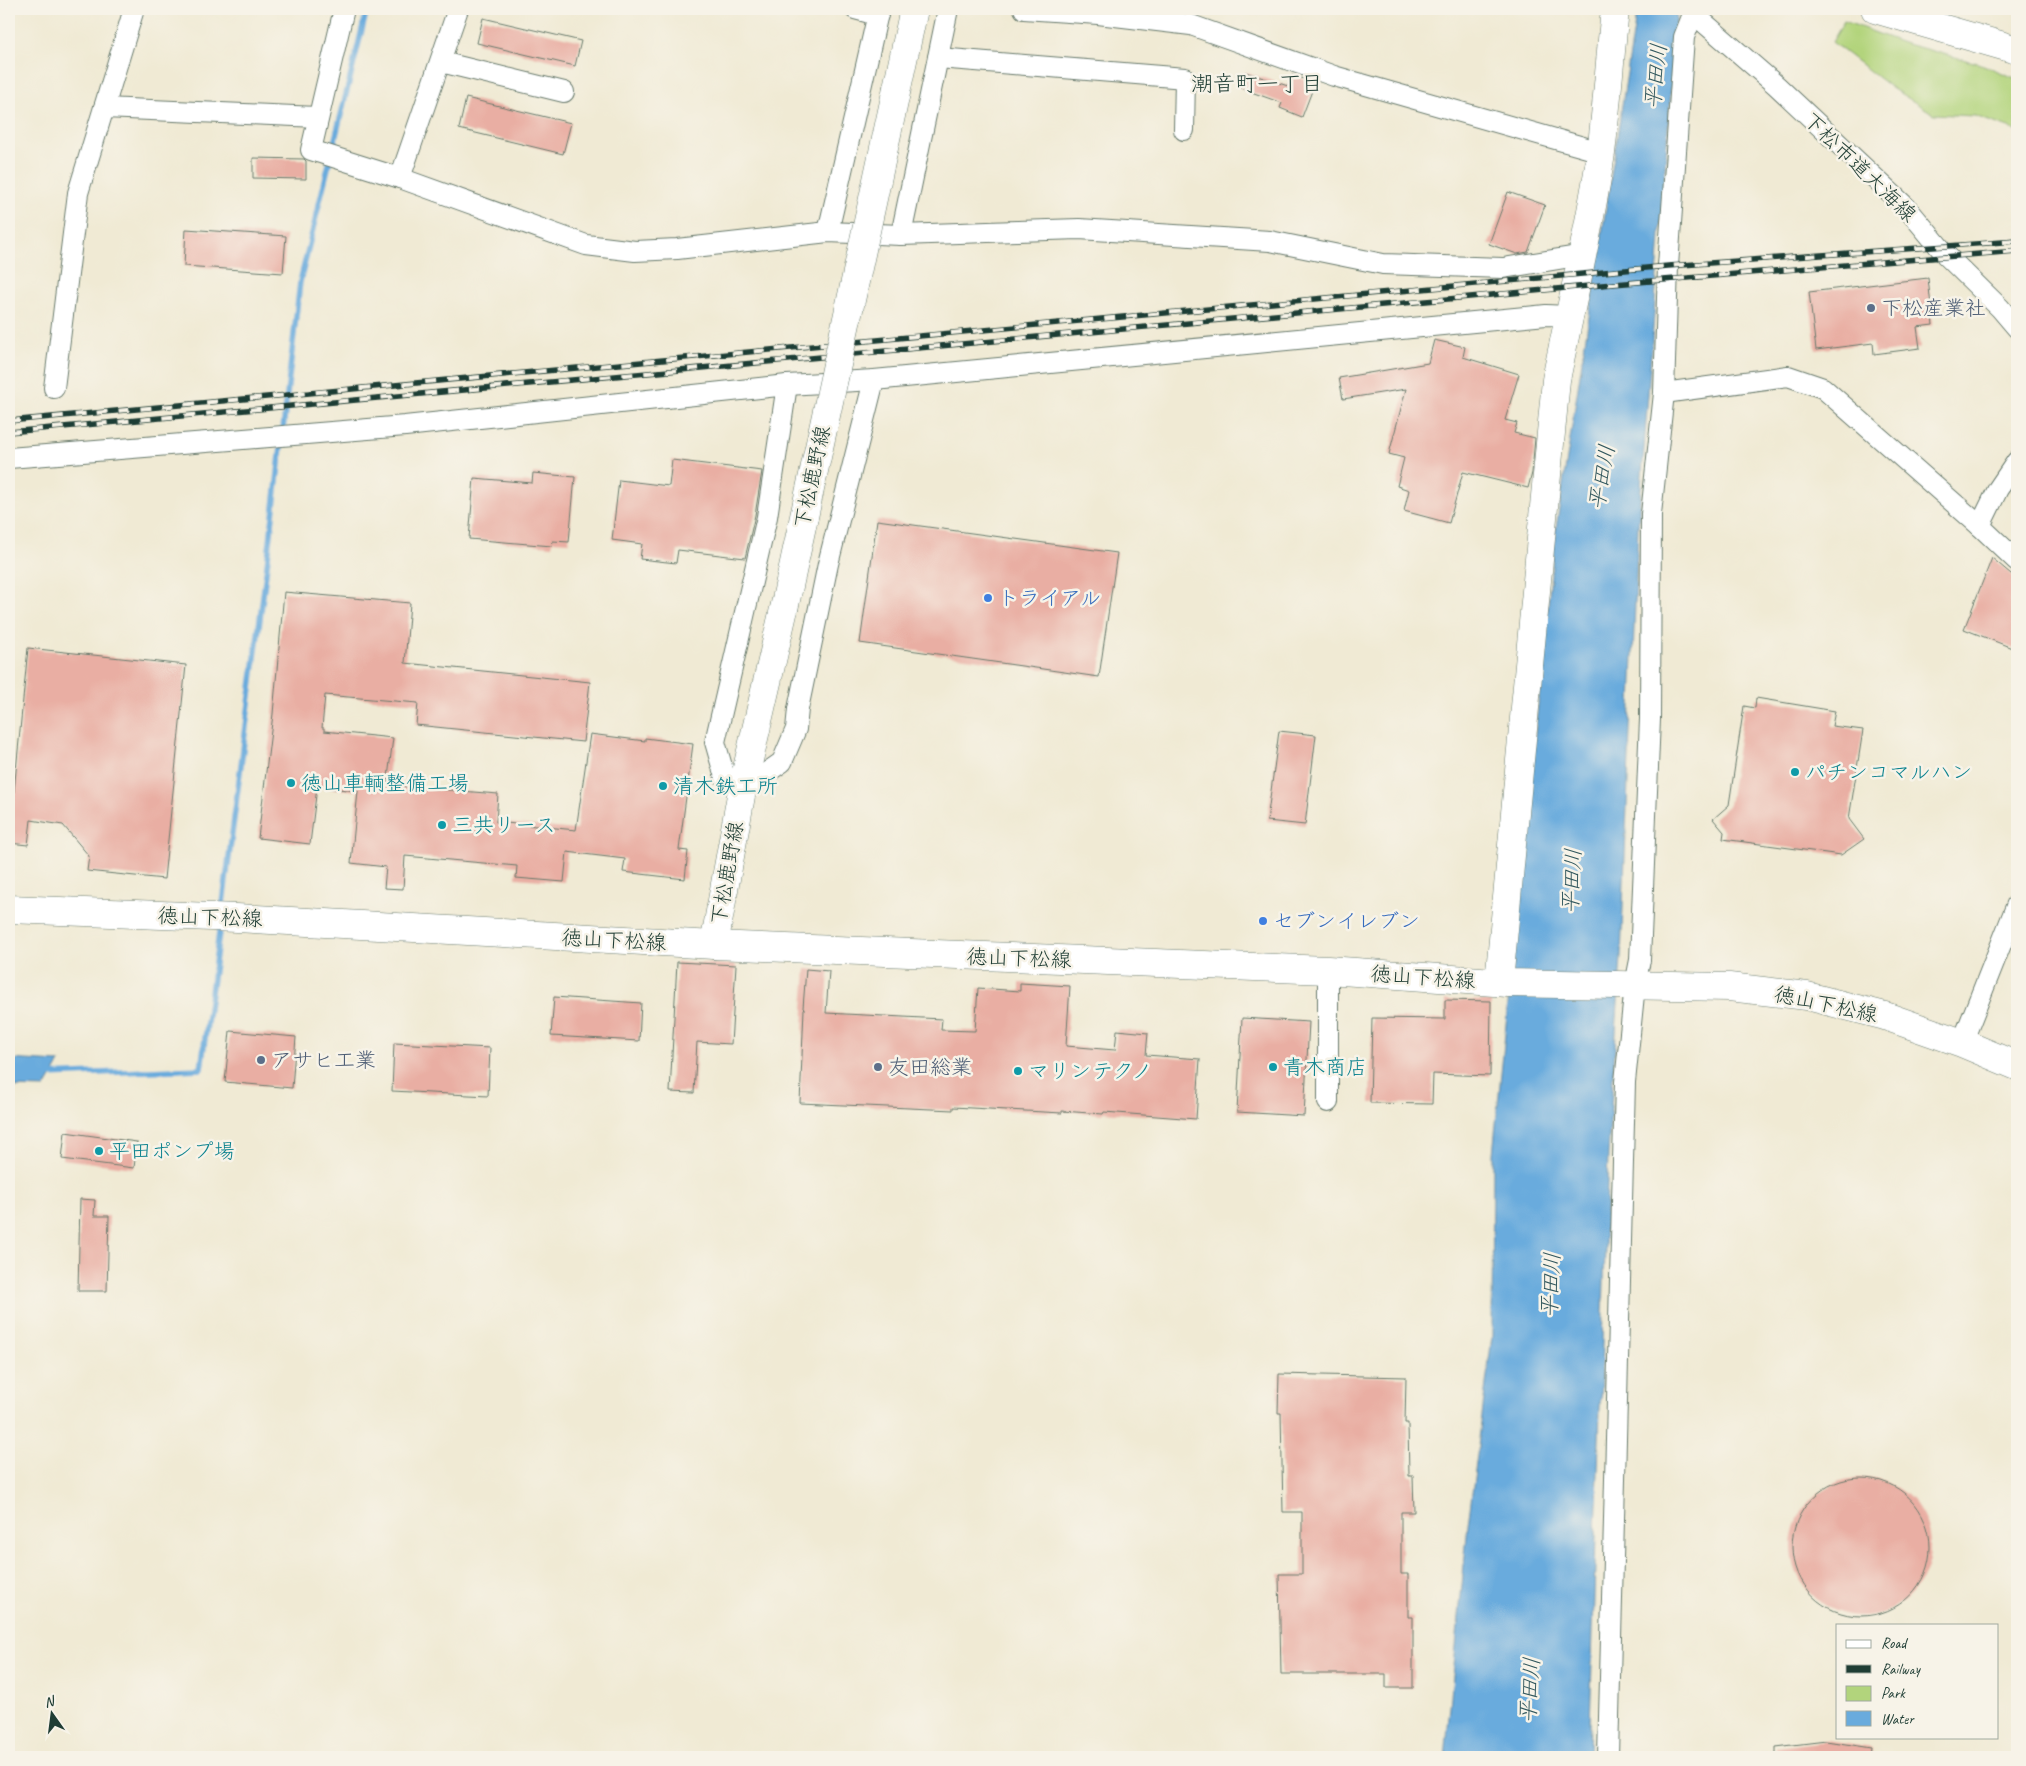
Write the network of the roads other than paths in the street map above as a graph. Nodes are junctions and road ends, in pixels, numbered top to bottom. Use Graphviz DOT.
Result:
graph roads {
  1 [pos="134,9"];
  2 [pos="344,9"];
  3 [pos="458,9"];
  4 [pos="855,9"];
  5 [pos="914,9"];
  6 [pos="948,9"];
  7 [pos="1024,9"];
  8 [pos="1615,9"];
  9 [pos="1876,9"];
  10 [pos="879,12"];
  11 [pos="1694,12"];
  12 [pos="2017,50"];
  13 [pos="938,58"];
  14 [pos="440,62"];
  15 [pos="564,92"];
  16 [pos="104,108"];
  17 [pos="318,117"];
  18 [pos="1184,130"];
  19 [pos="1601,152"];
  20 [pos="400,178"];
  21 [pos="828,232"];
  22 [pos="901,234"];
  23 [pos="1583,257"];
  24 [pos="1568,316"];
  25 [pos="2017,328"];
  26 [pos="874,380"];
  27 [pos="787,385"];
  28 [pos="54,388"];
  29 [pos="1664,393"];
  30 [pos="9,458"];
  31 [pos="2017,461"];
  32 [pos="1980,526"];
  33 [pos="2017,561"];
  34 [pos="742,790"];
  35 [pos="2017,904"];
  36 [pos="9,909"];
  37 [pos="714,946"];
  38 [pos="1328,970"];
  39 [pos="1504,983"];
  40 [pos="1632,985"];
  41 [pos="1962,1044"];
  42 [pos="2017,1066"];
  43 [pos="1328,1102"];
  44 [pos="1608,1757"];
  1 -- 16 [label="street"];
  2 -- 17 [label="street"];
  3 -- 14 [label="street"];
  4 -- 10 [label="street"];
  5 -- 34 [label="main road, 下松鹿野線, bridge"];
  6 -- 13 [label="street"];
  7 -- 19 [label="street"];
  8 -- 19 [label="main road"];
  9 -- 12 [label="main road"];
  10 -- 21 [label="street"];
  11 -- 25 [label="street, 下松市道大海線"];
  11 -- 29 [label="street"];
  13 -- 18 [label="street"];
  13 -- 22 [label="street"];
  14 -- 15 [label="street"];
  14 -- 20 [label="street"];
  16 -- 17 [label="street"];
  16 -- 28 [label="street"];
  17 -- 20 [label="street"];
  19 -- 23 [label="main road"];
  20 -- 21 [label="street"];
  21 -- 22 [label="street"];
  22 -- 23 [label="street"];
  23 -- 24 [label="main road"];
  24 -- 26 [label="street"];
  24 -- 39 [label="main road"];
  26 -- 27 [label="street"];
  26 -- 34 [label="street"];
  27 -- 30 [label="street"];
  27 -- 34 [label="street"];
  29 -- 32 [label="street"];
  29 -- 40 [label="street"];
  31 -- 32 [label="street"];
  32 -- 33 [label="street"];
  34 -- 37 [label="main road, 下松鹿野線"];
  35 -- 41 [label="street"];
  36 -- 37 [label="main road, 徳山下松線"];
  37 -- 38 [label="main road, 徳山下松線"];
  38 -- 39 [label="main road, 徳山下松線"];
  38 -- 43 [label="street"];
  39 -- 40 [label="main road, 徳山下松線"];
  40 -- 41 [label="main road, 徳山下松線"];
  40 -- 44 [label="street"];
  41 -- 42 [label="main road, 徳山下松線"];
}
